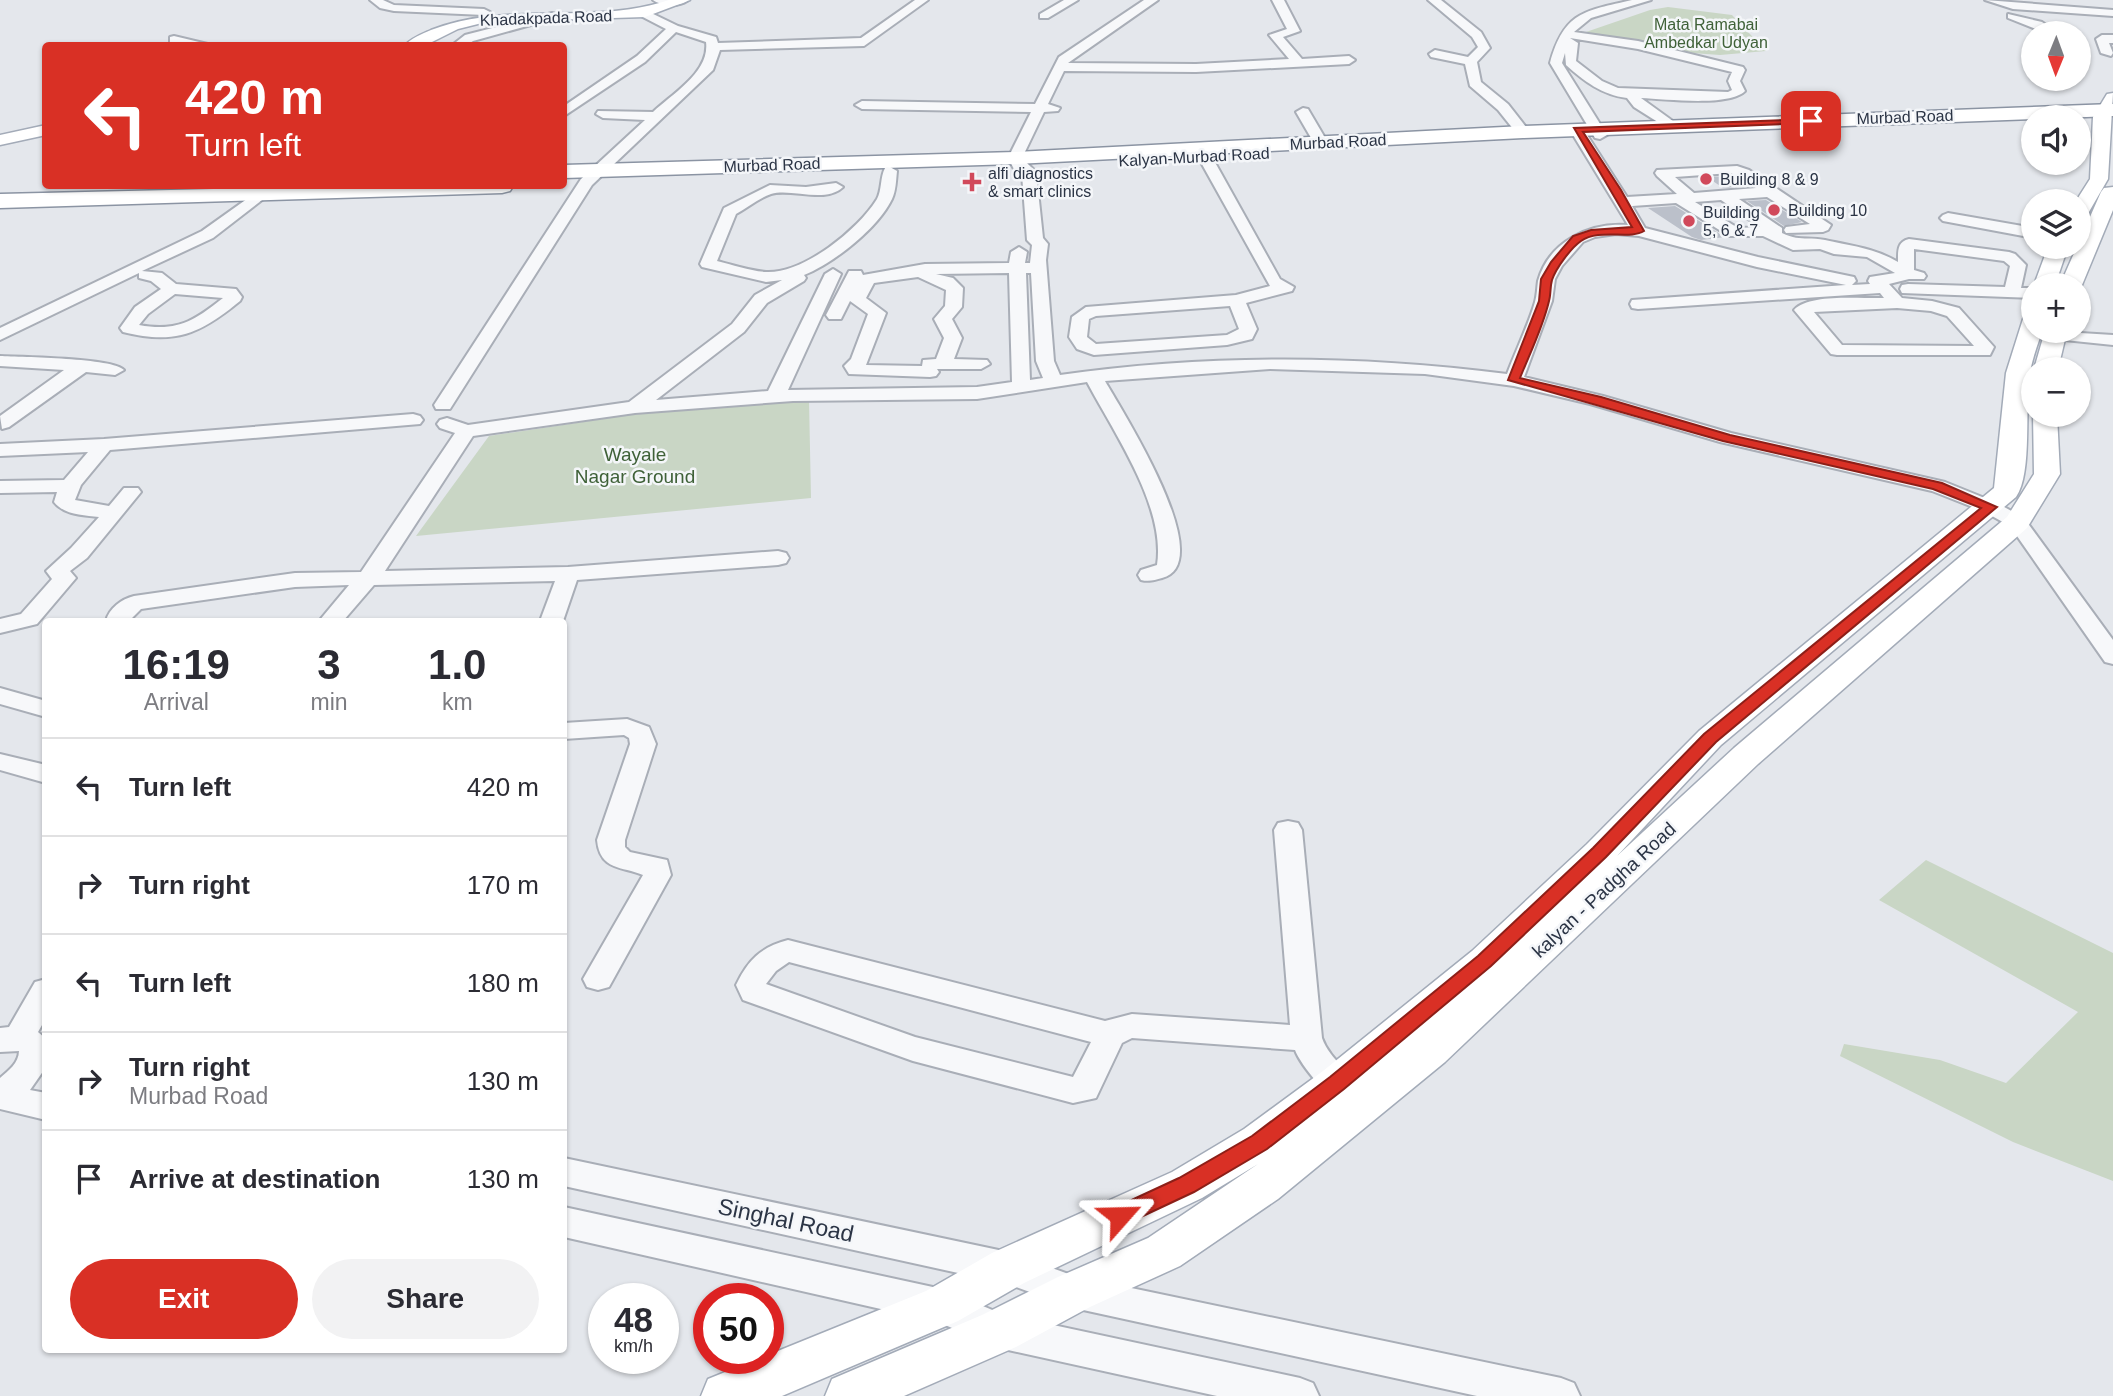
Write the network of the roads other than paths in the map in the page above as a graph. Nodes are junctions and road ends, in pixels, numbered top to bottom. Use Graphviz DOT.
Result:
graph roads {
  1 [pos="376,0"];
  2 [pos="659,0"];
  3 [pos="682,0"];
  4 [pos="697,0"];
  5 [pos="922,0"];
  6 [pos="1072,0"];
  7 [pos="1152,0"];
  8 [pos="1278,0"];
  9 [pos="1434,0"];
  10 [pos="1645,0"];
  11 [pos="1167,5"];
  12 [pos="2001,5"];
  13 [pos="2113,13"];
  14 [pos="481,15"];
  15 [pos="648,15"];
  16 [pos="1044,16"];
  17 [pos="546,18"];
  18 [pos="2021,21"];
  19 [pos="674,28"];
  20 [pos="1565,34"];
  21 [pos="1580,37"];
  22 [pos="2113,39"];
  23 [pos="174,40"];
  24 [pos="186,42"];
  25 [pos="419,42"];
  26 [pos="436,42"];
  27 [pos="463,42"];
  28 [pos="713,47"];
  29 [pos="1076,50"];
  30 [pos="1092,52"];
  31 [pos="2107,53"];
  32 [pos="1435,54"];
  33 [pos="1349,60"];
  34 [pos="1471,61"];
  35 [pos="1298,62"];
  36 [pos="1060,67"];
  37 [pos="1073,73"];
  38 [pos="1048,91"];
  39 [pos="1631,94"];
  40 [pos="1060,100"];
  41 [pos="862,105"];
  42 [pos="1040,107"];
  43 [pos="567,110"];
  44 [pos="2109,110"];
  45 [pos="1303,112"];
  46 [pos="603,114"];
  47 [pos="2091,115"];
  48 [pos="658,116"];
  49 [pos="2021,119"];
  50 [pos="1815,124"];
  51 [pos="1672,127"];
  52 [pos="36,129"];
  53 [pos="1522,132"];
  54 [pos="1589,132"];
  55 [pos="0,134"];
  56 [pos="0,141"];
  57 [pos="1321,143"];
  58 [pos="1401,143"];
  59 [pos="1212,156"];
  60 [pos="1027,164"];
  61 [pos="890,171"];
  62 [pos="567,172"];
  63 [pos="592,176"];
  64 [pos="567,182"];
  65 [pos="2108,183"];
  66 [pos="836,187"];
  67 [pos="260,189"];
  68 [pos="0,192"];
  69 [pos="1770,192"];
  70 [pos="1724,195"];
  71 [pos="1685,198"];
  72 [pos="0,201"];
  73 [pos="1629,203"];
  74 [pos="2091,207"];
  75 [pos="1948,218"];
  76 [pos="1639,231"];
  77 [pos="1771,231"];
  78 [pos="2021,231"];
  79 [pos="1035,240"];
  80 [pos="189,247"];
  81 [pos="1017,264"];
  82 [pos="1038,264"];
  83 [pos="925,270"];
  84 [pos="1906,273"];
  85 [pos="145,275"];
  86 [pos="2013,287"];
  87 [pos="1884,288"];
  88 [pos="2021,288"];
  89 [pos="172,289"];
  90 [pos="2021,290"];
  91 [pos="1236,300"];
  92 [pos="1896,303"];
  93 [pos="1638,304"];
  94 [pos="835,315"];
  95 [pos="0,335"];
  96 [pos="2091,336"];
  97 [pos="2113,340"];
  98 [pos="0,348"];
  99 [pos="0,360"];
  100 [pos="1020,361"];
  101 [pos="1045,361"];
  102 [pos="82,366"];
  103 [pos="937,368"];
  104 [pos="116,370"];
  105 [pos="1093,376"];
  106 [pos="1514,380"];
  107 [pos="1054,381"];
  108 [pos="1021,386"];
  109 [pos="775,397"];
  110 [pos="635,407"];
  111 [pos="452,420"];
  112 [pos="2,423"];
  113 [pos="2021,424"];
  114 [pos="2045,427"];
  115 [pos="104,445"];
  116 [pos="0,450"];
  117 [pos="69,486"];
  118 [pos="0,487"];
  119 [pos="131,492"];
  120 [pos="114,513"];
  121 [pos="2003,514"];
  122 [pos="778,558"];
  123 [pos="568,574"];
  124 [pos="1149,575"];
  125 [pos="371,577"];
  126 [pos="118,618"];
  127 [pos="334,618"];
  128 [pos="553,618"];
  129 [pos="0,626"];
  130 [pos="2113,657"];
  131 [pos="0,696"];
  132 [pos="42,708"];
  133 [pos="567,731"];
  134 [pos="1710,738"];
  135 [pos="1746,756"];
  136 [pos="0,762"];
  137 [pos="42,773"];
  138 [pos="1288,830"];
  139 [pos="598,979"];
  140 [pos="42,1001"];
  141 [pos="1110,1035"];
  142 [pos="1307,1038"];
  143 [pos="25,1049"];
  144 [pos="1337,1083"];
  145 [pos="0,1095"];
  146 [pos="42,1106"];
  147 [pos="1365,1107"];
  148 [pos="567,1173"];
  149 [pos="567,1223"];
  150 [pos="1008,1268"];
  151 [pos="1074,1292"];
  152 [pos="942,1306"];
  153 [pos="999,1331"];
  154 [pos="725,1396"];
  155 [pos="849,1396"];
  156 [pos="1300,1396"];
  157 [pos="1562,1396"];
  1 -- 14 [label="street"];
  2 -- 3 [label="street"];
  3 -- 15 [label="main road, Khadakpada Road"];
  4 -- 15 [label="main road, Khadakpada Road"];
  5 -- 28 [label="street"];
  6 -- 16 [label="street"];
  7 -- 29 [label="street"];
  8 -- 35 [label="street"];
  9 -- 34 [label="street"];
  10 -- 20 [label="street"];
  11 -- 30 [label="street"];
  12 -- 13 [label="street"];
  12 -- 18 [label="street"];
  14 -- 17 [label="main road, Khadakpada Road"];
  14 -- 25 [label="main road, Khadakpada Road"];
  14 -- 26 [label="main road, Khadakpada Road"];
  15 -- 17 [label="main road, Khadakpada Road"];
  15 -- 19 [label="street"];
  17 -- 27 [label="street"];
  19 -- 28 [label="street"];
  19 -- 43 [label="street"];
  20 -- 21 [label="street"];
  20 -- 54 [label="street"];
  21 -- 39 [label="street"];
  21 -- 39 [label="street"];
  22 -- 31 [label="street"];
  23 -- 24 [label="street"];
  28 -- 48 [label="street"];
  29 -- 30 [label="street"];
  29 -- 36 [label="street"];
  30 -- 37 [label="street"];
  32 -- 34 [label="street"];
  33 -- 35 [label="street"];
  34 -- 53 [label="street"];
  35 -- 37 [label="street"];
  36 -- 37 [label="street"];
  36 -- 38 [label="street"];
  38 -- 40 [label="street"];
  38 -- 42 [label="street"];
  39 -- 51 [label="street"];
  40 -- 42 [label="street"];
  40 -- 60 [label="street"];
  41 -- 42 [label="street"];
  42 -- 60 [label="street"];
  44 -- 47 [label="highway"];
  44 -- 50 [label="highway, Murbad Road"];
  44 -- 65 [label="main road"];
  45 -- 57 [label="street"];
  46 -- 48 [label="street"];
  48 -- 63 [label="street"];
  49 -- 50 [label="highway, Kalyan-Murbad Road"];
  50 -- 51 [label="highway, Murbad Road"];
  50 -- 54 [label="highway, Kalyan-Murbad Road"];
  51 -- 54 [label="highway, Murbad Road"];
  52 -- 55 [label="main road"];
  52 -- 56 [label="main road"];
  53 -- 54 [label="highway, Murbad Road"];
  53 -- 58 [label="highway, Murbad Road"];
  54 -- 58 [label="highway, Kalyan-Murbad Road"];
  54 -- 73 [label="street"];
  57 -- 58 [label="highway, Murbad Road"];
  57 -- 60 [label="highway, Murbad Road"];
  58 -- 59 [label="highway, Kalyan-Murbad Road"];
  59 -- 60 [label="highway, Kalyan-Murbad Road"];
  59 -- 91 [label="street"];
  60 -- 61 [label="highway, Kalyan-Murbad Road"];
  60 -- 63 [label="highway, Murbad Road"];
  60 -- 79 [label="street"];
  61 -- 63 [label="highway, Kalyan-Murbad Road"];
  61 -- 66 [label="street"];
  62 -- 63 [label="highway, Murbad Road"];
  63 -- 64 [label="highway, Kalyan-Murbad Road"];
  63 -- 111 [label="street"];
  65 -- 74 [label="main road"];
  67 -- 68 [label="highway"];
  67 -- 72 [label="highway"];
  67 -- 80 [label="street"];
  69 -- 70 [label="street"];
  69 -- 71 [label="street"];
  69 -- 77 [label="street"];
  70 -- 71 [label="street"];
  70 -- 77 [label="street"];
  71 -- 73 [label="street"];
  71 -- 77 [label="street"];
  73 -- 76 [label="street"];
  73 -- 84 [label="street"];
  75 -- 78 [label="street"];
  76 -- 87 [label="street"];
  76 -- 106 [label="street"];
  77 -- 84 [label="street"];
  79 -- 81 [label="street"];
  79 -- 82 [label="street"];
  80 -- 85 [label="street"];
  80 -- 95 [label="street"];
  81 -- 82 [label="street"];
  81 -- 83 [label="street"];
  81 -- 94 [label="street"];
  81 -- 100 [label="street"];
  82 -- 101 [label="street"];
  83 -- 103 [label="street"];
  83 -- 103 [label="street"];
  84 -- 86 [label="street"];
  84 -- 86 [label="street"];
  85 -- 89 [label="street"];
  85 -- 98 [label="street"];
  86 -- 88 [label="street"];
  87 -- 90 [label="street"];
  87 -- 92 [label="street"];
  87 -- 93 [label="street"];
  89 -- 89 [label="street"];
  91 -- 91 [label="street"];
  92 -- 92 [label="street"];
  96 -- 97 [label="street"];
  99 -- 102 [label="street"];
  100 -- 101 [label="street"];
  100 -- 103 [label="street"];
  100 -- 108 [label="street"];
  101 -- 107 [label="street"];
  102 -- 104 [label="street"];
  102 -- 112 [label="street"];
  105 -- 106 [label="street"];
  105 -- 107 [label="street"];
  105 -- 124 [label="street"];
  106 -- 121 [label="street"];
  107 -- 108 [label="street"];
  108 -- 109 [label="street"];
  109 -- 110 [label="street"];
  109 -- 110 [label="street"];
  110 -- 111 [label="street"];
  111 -- 115 [label="street"];
  111 -- 125 [label="street"];
  113 -- 121 [label="main road"];
  114 -- 121 [label="main road, kalyan - Padgha Road"];
  115 -- 116 [label="street"];
  115 -- 117 [label="street"];
  117 -- 118 [label="street"];
  117 -- 120 [label="street"];
  119 -- 120 [label="street"];
  120 -- 129 [label="street"];
  121 -- 130 [label="street"];
  121 -- 134 [label="main road"];
  121 -- 135 [label="main road, kalyan - Padgha Road"];
  122 -- 123 [label="street"];
  123 -- 125 [label="street"];
  123 -- 128 [label="street"];
  125 -- 126 [label="street"];
  125 -- 127 [label="street"];
  131 -- 132 [label="street"];
  133 -- 139 [label="street"];
  134 -- 135 [label="main road"];
  134 -- 144 [label="main road"];
  135 -- 147 [label="main road, kalyan - Padgha Road"];
  136 -- 137 [label="street"];
  138 -- 142 [label="street"];
  140 -- 143 [label="street"];
  141 -- 141 [label="street"];
  141 -- 142 [label="street"];
  142 -- 144 [label="street"];
  143 -- 145 [label="street"];
  144 -- 147 [label="street"];
  144 -- 150 [label="main road"];
  145 -- 146 [label="street"];
  147 -- 151 [label="main road, kalyan - Padgha Road"];
  148 -- 150 [label="street, Singhal Road"];
  149 -- 152 [label="street"];
  150 -- 151 [label="street, Singhal Road"];
  150 -- 152 [label="main road"];
  151 -- 153 [label="main road"];
  151 -- 157 [label="street, Singhal Road"];
  152 -- 153 [label="street"];
  152 -- 154 [label="main road"];
  153 -- 155 [label="main road"];
  153 -- 156 [label="street"];
}
